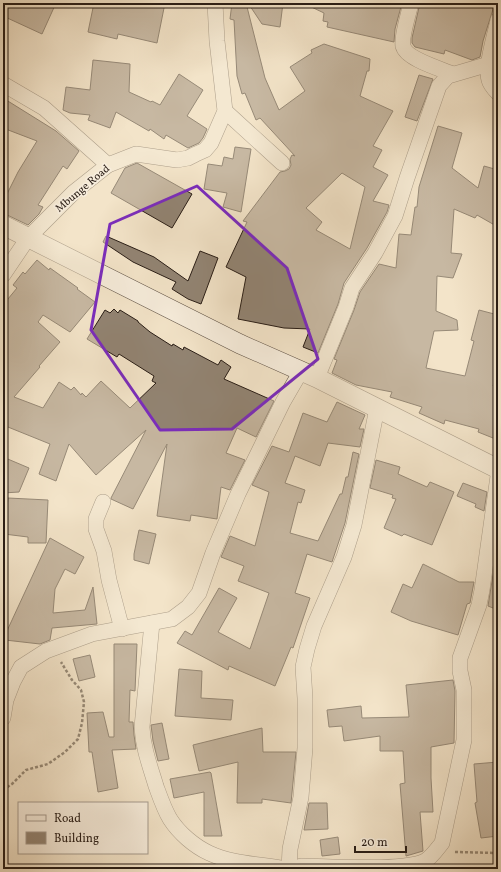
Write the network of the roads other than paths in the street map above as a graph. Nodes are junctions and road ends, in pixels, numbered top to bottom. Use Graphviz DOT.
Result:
graph roads {
  1 [pos="215,3"];
  2 [pos="411,3"];
  3 [pos="498,20"];
  4 [pos="493,61"];
  5 [pos="453,74"];
  6 [pos="3,84"];
  7 [pos="498,93"];
  8 [pos="225,111"];
  9 [pos="282,163"];
  10 [pos="108,165"];
  11 [pos="3,225"];
  12 [pos="28,238"];
  13 [pos="3,275"];
  14 [pos="309,375"];
  15 [pos="377,408"];
  16 [pos="498,469"];
  17 [pos="498,476"];
  18 [pos="103,502"];
  19 [pos="152,623"];
  20 [pos="122,629"];
  21 [pos="3,718"];
  22 [pos="311,868"];
  23 [pos="286,869"];
  24 [pos="290,869"];
  1 -- 8 [label="street"];
  2 -- 5 [label="street"];
  3 -- 4 [label="street"];
  4 -- 5 [label="street"];
  4 -- 7 [label="street"];
  5 -- 14 [label="street"];
  6 -- 10 [label="street"];
  8 -- 9 [label="street"];
  8 -- 10 [label="street, Mbunge Road"];
  10 -- 12 [label="street, Mbunge Road"];
  11 -- 12 [label="street"];
  12 -- 13 [label="street, Mbunge Road"];
  12 -- 14 [label="street"];
  14 -- 15 [label="street"];
  14 -- 19 [label="street"];
  15 -- 16 [label="street"];
  15 -- 24 [label="street"];
  17 -- 22 [label="street"];
  18 -- 20 [label="street"];
  19 -- 20 [label="street"];
  19 -- 23 [label="street"];
  20 -- 21 [label="street"];
  22 -- 24 [label="street"];
}
